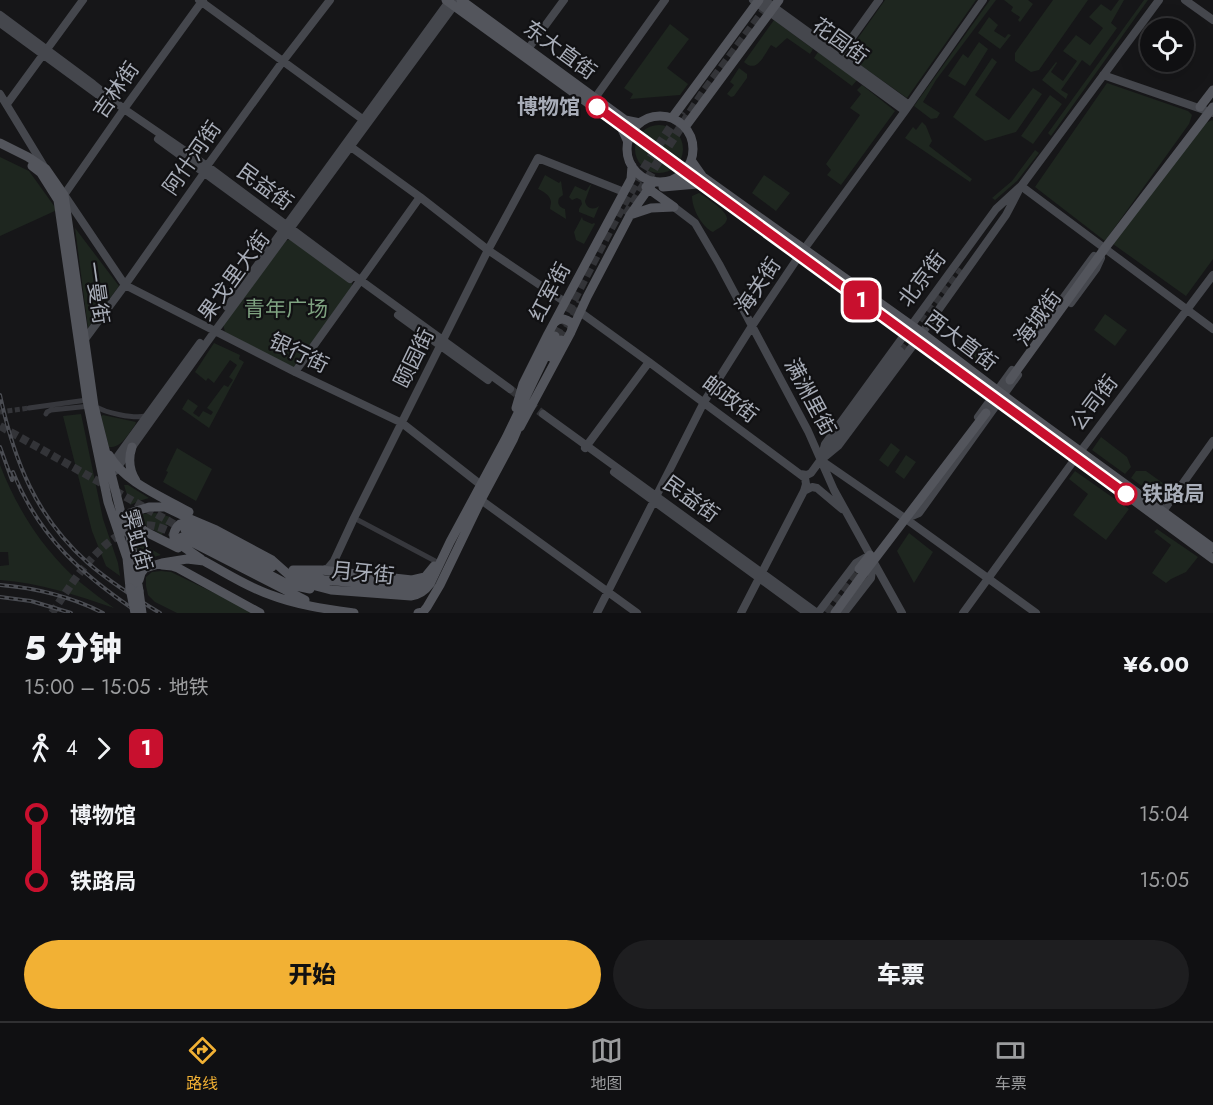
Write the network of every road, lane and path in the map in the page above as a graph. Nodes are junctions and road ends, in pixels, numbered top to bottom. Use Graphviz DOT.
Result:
graph roads {
  1 [pos="83,0"];
  2 [pos="330,0"];
  3 [pos="564,0"];
  4 [pos="665,0"];
  5 [pos="879,0"];
  6 [pos="983,0"];
  7 [pos="1159,0"];
  8 [pos="1185,0"];
  9 [pos="201,1"];
  10 [pos="453,1"];
  11 [pos="758,1"];
  12 [pos="774,6"];
  13 [pos="0,15"];
  14 [pos="1213,20"];
  15 [pos="0,23"];
  16 [pos="528,48"];
  17 [pos="45,52"];
  18 [pos="838,57"];
  19 [pos="283,61"];
  20 [pos="1103,75"];
  21 [pos="1213,90"];
  22 [pos="0,94"];
  23 [pos="595,98"];
  24 [pos="7,104"];
  25 [pos="1200,107"];
  26 [pos="907,108"];
  27 [pos="1212,110"];
  28 [pos="123,111"];
  29 [pos="672,118"];
  30 [pos="365,121"];
  31 [pos="640,123"];
  32 [pos="685,128"];
  33 [pos="628,142"];
  34 [pos="0,143"];
  35 [pos="351,147"];
  36 [pos="0,150"];
  37 [pos="691,160"];
  38 [pos="632,166"];
  39 [pos="46,169"];
  40 [pos="206,170"];
  41 [pos="678,177"];
  42 [pos="699,184"];
  43 [pos="651,186"];
  44 [pos="1021,186"];
  45 [pos="624,192"];
  46 [pos="61,197"];
  47 [pos="420,197"];
  48 [pos="674,207"];
  49 [pos="630,215"];
  50 [pos="287,229"];
  51 [pos="1105,248"];
  52 [pos="488,250"];
  53 [pos="802,253"];
  54 [pos="962,270"];
  55 [pos="1213,275"];
  56 [pos="358,282"];
  57 [pos="125,285"];
  58 [pos="565,302"];
  59 [pos="1187,310"];
  60 [pos="580,312"];
  61 [pos="554,323"];
  62 [pos="752,326"];
  63 [pos="908,328"];
  64 [pos="1213,329"];
  65 [pos="213,330"];
  66 [pos="571,332"];
  67 [pos="920,336"];
  68 [pos="558,338"];
  69 [pos="85,339"];
  70 [pos="442,343"];
  71 [pos="900,351"];
  72 [pos="649,362"];
  73 [pos="295,372"];
  74 [pos="1010,380"];
  75 [pos="508,391"];
  76 [pos="998,396"];
  77 [pos="704,402"];
  78 [pos="90,404"];
  79 [pos="28,408"];
  80 [pos="986,413"];
  81 [pos="45,414"];
  82 [pos="148,415"];
  83 [pos="542,416"];
  84 [pos="402,423"];
  85 [pos="510,439"];
  86 [pos="1213,441"];
  87 [pos="132,447"];
  88 [pos="585,447"];
  89 [pos="1078,454"];
  90 [pos="821,460"];
  91 [pos="110,473"];
  92 [pos="800,474"];
  93 [pos="137,483"];
  94 [pos="481,485"];
  95 [pos="804,491"];
  96 [pos="482,500"];
  97 [pos="656,500"];
  98 [pos="108,502"];
  99 [pos="846,512"];
  100 [pos="1160,515"];
  101 [pos="123,516"];
  102 [pos="354,518"];
  103 [pos="906,519"];
  104 [pos="216,530"];
  105 [pos="120,538"];
  106 [pos="1213,548"];
  107 [pos="872,558"];
  108 [pos="1213,559"];
  109 [pos="204,561"];
  110 [pos="436,565"];
  111 [pos="151,566"];
  112 [pos="321,570"];
  113 [pos="292,573"];
  114 [pos="761,576"];
  115 [pos="988,579"];
  116 [pos="136,588"];
  117 [pos="330,590"];
  118 [pos="608,591"];
  119 [pos="322,609"];
  120 [pos="135,613"];
  121 [pos="142,613"];
  122 [pos="260,613"];
  123 [pos="354,613"];
  124 [pos="418,613"];
  125 [pos="597,613"];
  126 [pos="638,613"];
  127 [pos="741,613"];
  128 [pos="807,613"];
  129 [pos="818,613"];
  130 [pos="835,613"];
  131 [pos="844,613"];
  132 [pos="902,613"];
  133 [pos="963,613"];
  134 [pos="1036,613"];
  1 -- 17 [label="street"];
  2 -- 19 [label="street, 阿什河街"];
  3 -- 16 [label="street"];
  4 -- 23 [label="street"];
  5 -- 18 [label="street"];
  6 -- 26 [label="street, 海关街"];
  7 -- 20 [label="street, 北京街"];
  8 -- 14 [label="street"];
  9 -- 19 [label="street"];
  9 -- 28 [label="street, 吉林街"];
  10 -- 16 [label="main road, 东大直街"];
  10 -- 30 [label="street, 果戈里大街"];
  10 -- 33 [label="main road, 东大直街"];
  11 -- 12 [label="street, 花园街"];
  11 -- 29 [label="main road"];
  12 -- 18 [label="street, 花园街"];
  12 -- 32 [label="main road"];
  13 -- 17 [label="street, 民益街"];
  15 -- 17 [label="street, 民益街"];
  16 -- 23 [label="main road, 东大直街"];
  17 -- 24 [label="street"];
  17 -- 28 [label="street, 民益街"];
  18 -- 26 [label="street, 花园街"];
  19 -- 30 [label="street"];
  19 -- 40 [label="street, 阿什河街"];
  20 -- 25 [label="street"];
  20 -- 44 [label="street, 北京街"];
  21 -- 25 [label="main road"];
  22 -- 24 [label="street, 一曼街"];
  23 -- 31 [label="main road, 东大直街"];
  24 -- 39 [label="street, 一曼街"];
  25 -- 27 [label="street"];
  26 -- 53 [label="street, 海关街"];
  27 -- 51 [label="main road, 海城街"];
  28 -- 40 [label="street, 民益街"];
  28 -- 46 [label="street, 吉林街"];
  29 -- 31 [label="main road"];
  29 -- 32 [label="main road"];
  30 -- 35 [label="street, 果戈里大街"];
  30 -- 50 [label="street, 果戈里大街"];
  31 -- 33 [label="main road"];
  32 -- 37 [label="main road"];
  33 -- 38 [label="main road"];
  34 -- 39 [label="main road"];
  35 -- 47 [label="street"];
  35 -- 50 [label="street, 果戈里大街"];
  36 -- 46 [label="main road, 一曼街"];
  37 -- 41 [label="main road"];
  37 -- 53 [label="main road, 西大直街"];
  38 -- 43 [label="main road"];
  38 -- 45 [label="main road, 红军街"];
  39 -- 46 [label="main road, 一曼街"];
  40 -- 50 [label="street, 民益街"];
  40 -- 57 [label="street, 阿什河街"];
  41 -- 42 [label="main road, 西大直街"];
  41 -- 43 [label="main road"];
  42 -- 43 [label="main road"];
  42 -- 53 [label="main road, 西大直街"];
  43 -- 48 [label="main road"];
  43 -- 49 [label="main road, 红军街"];
  44 -- 51 [label="street"];
  44 -- 54 [label="street, 北京街"];
  44 -- 63 [label="street, 北京街"];
  44 -- 67 [label="street, 北京街"];
  45 -- 52 [label="street, 颐园街"];
  45 -- 58 [label="main road, 红军街"];
  46 -- 57 [label="street, 银行街"];
  46 -- 69 [label="main road, 一曼街"];
  46 -- 78 [label="main road, 一曼街"];
  47 -- 52 [label="street"];
  47 -- 56 [label="street"];
  48 -- 49 [label="main road"];
  48 -- 62 [label="street, 满洲里街"];
  49 -- 60 [label="main road, 红军街"];
  50 -- 56 [label="street, 民益街"];
  50 -- 65 [label="street, 果戈里大街"];
  51 -- 59 [label="street"];
  51 -- 74 [label="main road, 海城街"];
  51 -- 76 [label="street, 海城街"];
  52 -- 58 [label="street"];
  52 -- 70 [label="street, 颐园街"];
  53 -- 62 [label="street, 海关街"];
  53 -- 63 [label="main road, 西大直街"];
  55 -- 59 [label="street, 公司街"];
  56 -- 70 [label="street, 民益街"];
  56 -- 73 [label="street"];
  57 -- 65 [label="street, 银行街"];
  57 -- 69 [label="street, 阿什河街"];
  58 -- 61 [label="main road, 红军街"];
  59 -- 64 [label="street"];
  59 -- 89 [label="street, 公司街"];
  60 -- 66 [label="main road, 红军街"];
  60 -- 72 [label="street, 邮政街"];
  61 -- 66 [label="main road"];
  61 -- 85 [label="main road, 红军街"];
  62 -- 77 [label="street, 海关街"];
  62 -- 90 [label="street, 满洲里街"];
  63 -- 67 [label="main road, 西大直街"];
  63 -- 90 [label="street, 北京街"];
  65 -- 73 [label="street, 银行街"];
  65 -- 82 [label="street, 果戈里大街"];
  65 -- 87 [label="street, 果戈里大街"];
  66 -- 85 [label="main road, 红军街"];
  67 -- 76 [label="main road, 西大直街"];
  67 -- 90 [label="street, 北京街"];
  68 -- 85 [label="main road, 红军街"];
  69 -- 78 [label="main road, 一曼街"];
  70 -- 75 [label="street, 民益街"];
  70 -- 84 [label="street, 颐园街"];
  71 -- 90 [label="street"];
  72 -- 77 [label="street, 邮政街"];
  72 -- 88 [label="street"];
  73 -- 84 [label="street, 银行街"];
  76 -- 89 [label="main road, 西大直街"];
  76 -- 103 [label="street, 海城街"];
  77 -- 92 [label="street, 邮政街"];
  77 -- 97 [label="street, 海关街"];
  78 -- 79 [label="street"];
  78 -- 81 [label="street"];
  78 -- 82 [label="street"];
  78 -- 91 [label="main road, 一曼街"];
  78 -- 91 [label="main road, 一曼街"];
  80 -- 103 [label="main road, 海城街"];
  82 -- 91 [label="street, 果戈里大街"];
  83 -- 88 [label="street, 民益街"];
  84 -- 94 [label="street, 银行街"];
  84 -- 102 [label="street, 颐园街"];
  85 -- 94 [label="main road, 红军街"];
  85 -- 96 [label="main road, 红军街"];
  86 -- 100 [label="street"];
  87 -- 91 [label="street, 果戈里大街"];
  87 -- 93 [label="main road"];
  88 -- 97 [label="street, 民益街"];
  89 -- 100 [label="main road, 西大直街"];
  89 -- 115 [label="street, 公司街"];
  90 -- 92 [label="street"];
  90 -- 99 [label="street, 满洲里街"];
  90 -- 103 [label="street"];
  91 -- 93 [label="main road, 月牙街"];
  91 -- 98 [label="main road, 一曼街"];
  91 -- 101 [label="main road, 一曼街"];
  92 -- 95 [label="street"];
  93 -- 104 [label="main road, 月牙街"];
  94 -- 110 [label="main road, 红军街"];
  95 -- 99 [label="street"];
  95 -- 114 [label="street"];
  96 -- 118 [label="street"];
  96 -- 124 [label="main road, 红军街"];
  97 -- 114 [label="street, 民益街"];
  97 -- 118 [label="street, 海关街"];
  98 -- 101 [label="main road, 月牙街"];
  98 -- 105 [label="main road, 霁虹街"];
  99 -- 107 [label="street, 满洲里街"];
  100 -- 106 [label="main road, 西大直街"];
  100 -- 108 [label="main road, 西大直街"];
  101 -- 104 [label="main road, 月牙街"];
  101 -- 105 [label="main road"];
  101 -- 109 [label="main road, 月牙街"];
  101 -- 116 [label="main road, 霁虹街"];
  102 -- 110 [label="street"];
  102 -- 112 [label="street, 颐园街"];
  103 -- 107 [label="main road, 海城街"];
  103 -- 115 [label="street"];
  104 -- 113 [label="main road, 月牙街"];
  105 -- 116 [label="main road, 霁虹街"];
  107 -- 129 [label="street, 海城街"];
  107 -- 130 [label="main road"];
  107 -- 131 [label="street, 海城街"];
  107 -- 132 [label="street, 满洲里街"];
  109 -- 111 [label="main road, 月牙街"];
  109 -- 113 [label="main road"];
  109 -- 119 [label="main road, 月牙街"];
  110 -- 112 [label="main road"];
  110 -- 113 [label="main road, 月牙街"];
  110 -- 117 [label="main road, 月牙街"];
  111 -- 116 [label="main road"];
  111 -- 122 [label="main road"];
  112 -- 113 [label="main road"];
  113 -- 117 [label="main road, 月牙街"];
  114 -- 127 [label="street"];
  114 -- 128 [label="street, 民益街"];
  114 -- 129 [label="street, 民益街"];
  115 -- 133 [label="street, 公司街"];
  115 -- 134 [label="street"];
  116 -- 120 [label="main road, bridge"];
  116 -- 121 [label="main road, bridge"];
  117 -- 119 [label="main road"];
  118 -- 125 [label="street, 海关街"];
  118 -- 126 [label="street"];
  119 -- 123 [label="main road, 月牙街"];
}
